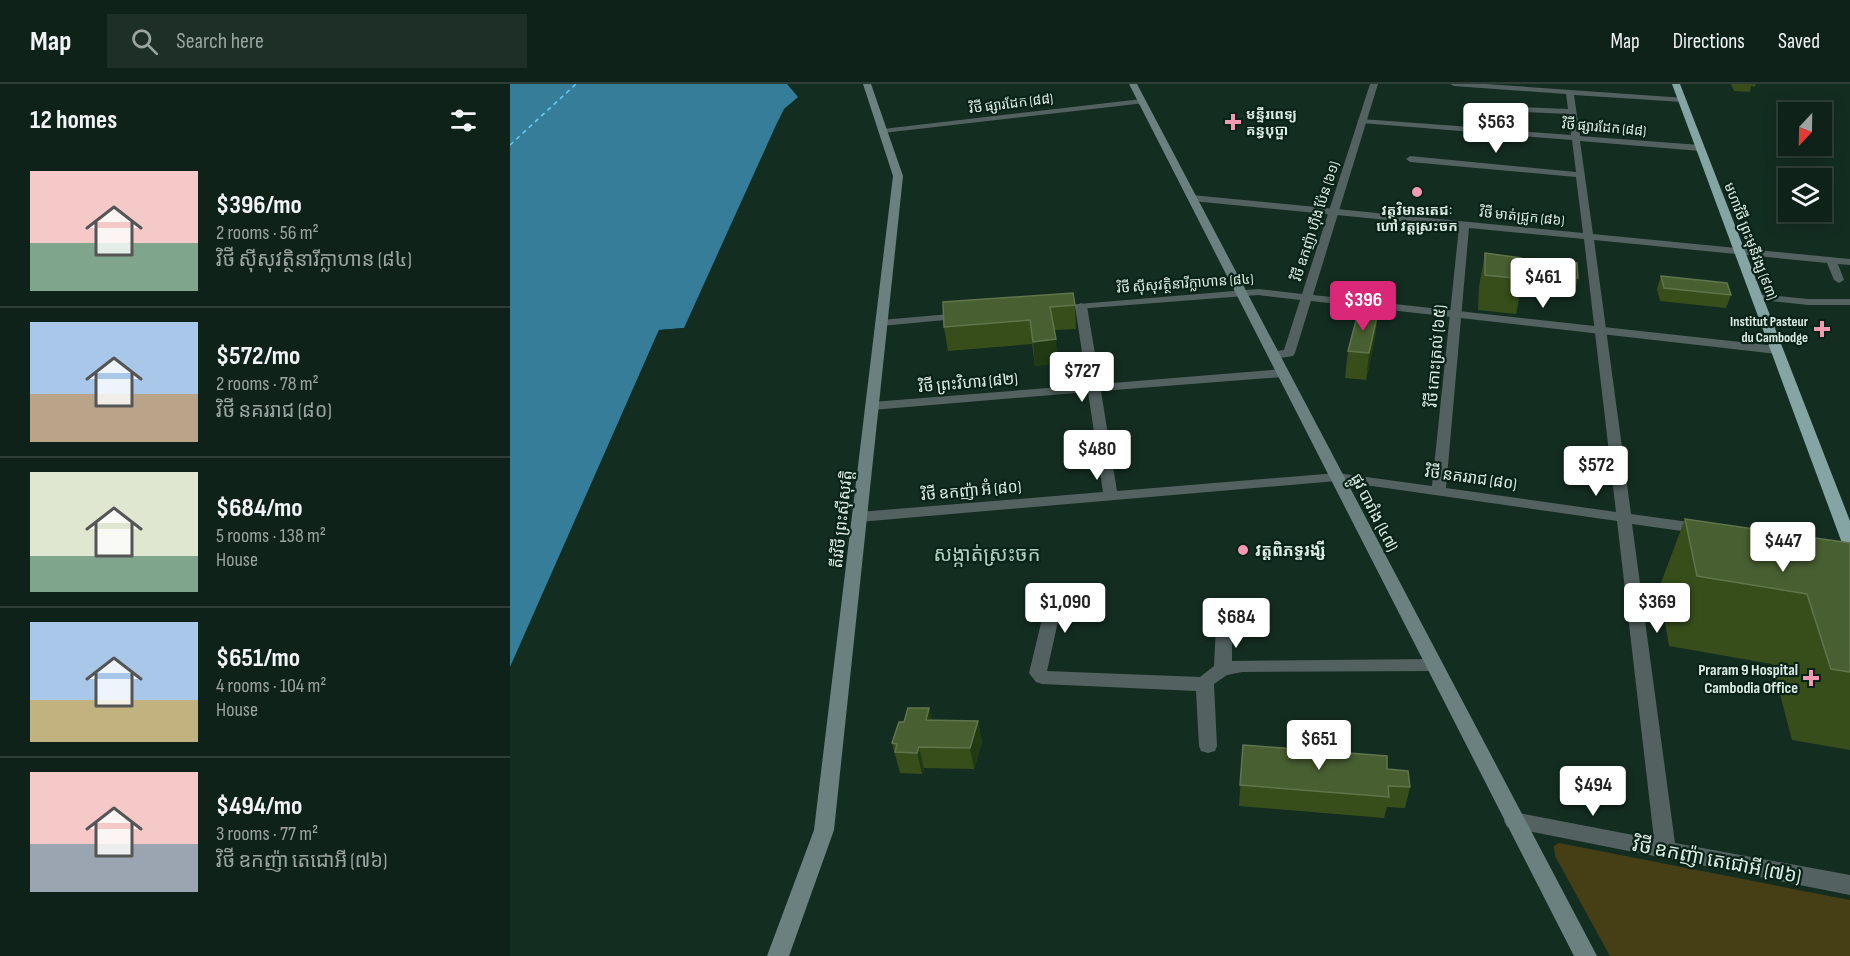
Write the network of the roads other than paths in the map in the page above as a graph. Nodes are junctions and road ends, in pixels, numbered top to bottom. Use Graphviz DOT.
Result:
graph roads {
  1 [pos="867,84"];
  2 [pos="1133,84"];
  3 [pos="1374,84"];
  4 [pos="1454,84"];
  5 [pos="1676,84"];
  6 [pos="1474,85"];
  7 [pos="1570,92"];
  8 [pos="1682,100"];
  9 [pos="1142,101"];
  10 [pos="1572,112"];
  11 [pos="1361,122"];
  12 [pos="883,131"];
  13 [pos="1488,132"];
  14 [pos="1575,138"];
  15 [pos="1700,148"];
  16 [pos="1410,159"];
  17 [pos="1580,175"];
  18 [pos="1192,198"];
  19 [pos="1332,211"];
  20 [pos="1464,224"];
  21 [pos="1588,236"];
  22 [pos="1739,251"];
  23 [pos="1831,260"];
  24 [pos="1850,262"];
  25 [pos="1839,280"];
  26 [pos="1241,293"];
  27 [pos="1306,297"];
  28 [pos="1756,297"];
  29 [pos="1850,302"];
  30 [pos="1081,306"];
  31 [pos="1046,309"];
  32 [pos="1455,314"];
  33 [pos="975,315"];
  34 [pos="881,323"];
  35 [pos="1600,330"];
  36 [pos="1777,350"];
  37 [pos="1274,355"];
  38 [pos="1283,373"];
  39 [pos="1095,388"];
  40 [pos="872,406"];
  41 [pos="1337,477"];
  42 [pos="1439,490"];
  43 [pos="1111,496"];
  44 [pos="859,518"];
  45 [pos="1625,518"];
  46 [pos="1715,531"];
  47 [pos="1846,547"];
  48 [pos="1057,590"];
  49 [pos="1224,626"];
  50 [pos="1434,665"];
  51 [pos="1223,668"];
  52 [pos="1205,683"];
  53 [pos="1208,746"];
  54 [pos="1514,821"];
  55 [pos="1666,851"];
  56 [pos="1850,885"];
  57 [pos="778,956"];
  58 [pos="1586,956"];
  1 -- 12 [label="main road, តីរវិថី ព្រះស៊ីសុវត្តិ"];
  2 -- 9 [label="main road, ផ្លូវ បារាំង (៤៧)"];
  3 -- 11 [label="street, វិថី ឧកញ៉ា ហ៊ីង ប៉ែន (៦១)"];
  4 -- 6 [label="street"];
  5 -- 8 [label="highway, មហាវិថី ព្រះមុនីវង្ស (៩៣)"];
  6 -- 7 [label="street"];
  7 -- 8 [label="street"];
  7 -- 10 [label="street"];
  8 -- 15 [label="highway, មហាវិថី ព្រះមុនីវង្ស (៩៣)"];
  9 -- 12 [label="street, វិថី ផ្សារដែក (៨៨)"];
  9 -- 18 [label="main road, ផ្លូវ បារាំង (៤៧)"];
  10 -- 13 [label="street"];
  10 -- 14 [label="street"];
  11 -- 13 [label="street, វិថី ផ្សារដែក (៨៨)"];
  11 -- 19 [label="street, វិថី ឧកញ៉ា ហ៊ីង ប៉ែន (៦១)"];
  12 -- 34 [label="main road, តីរវិថី ព្រះស៊ីសុវត្តិ"];
  13 -- 14 [label="street, វិថី ផ្សារដែក (៨៨)"];
  14 -- 15 [label="street, វិថី ផ្សារដែក (៨៨)"];
  14 -- 17 [label="street"];
  15 -- 22 [label="highway, មហាវិថី ព្រះមុនីវង្ស (៩៣)"];
  16 -- 17 [label="street"];
  17 -- 21 [label="street"];
  18 -- 19 [label="street, វិថី មាត់ជ្រូក (៨៦)"];
  18 -- 26 [label="main road, ផ្លូវ បារាំង (៤៧)"];
  19 -- 20 [label="street, វិថី មាត់ជ្រូក (៨៦)"];
  19 -- 27 [label="street, វិថី ឧកញ៉ា ហ៊ីង ប៉ែន (៦១)"];
  20 -- 21 [label="street, វិថី មាត់ជ្រូក (៨៦)"];
  20 -- 32 [label="street, វិថី កោះត្រល់ (៦៥)"];
  21 -- 22 [label="street, វិថី មាត់ជ្រូក (៨៦)"];
  21 -- 35 [label="street"];
  22 -- 23 [label="street, វិថី មាត់ជ្រូក (៨៦)"];
  22 -- 28 [label="highway, មហាវិថី ព្រះមុនីវង្ស (៩៣)"];
  23 -- 24 [label="street, វិថី មាត់ជ្រូក (៨៦)"];
  23 -- 25 [label="street"];
  26 -- 27 [label="street, វិថី ស៊ីសុវត្ថិនារីក្លាហាន (៨៤)"];
  26 -- 30 [label="street, វិថី ស៊ីសុវត្ថិនារីក្លាហាន (៨៤)"];
  26 -- 37 [label="main road, ផ្លូវ បារាំង (៤៧)"];
  27 -- 32 [label="street, វិថី ស៊ីសុវត្ថិនារីក្លាហាន (៨៤)"];
  27 -- 37 [label="street, វិថី ឧកញ៉ា ហ៊ីង ប៉ែន (៦១)"];
  28 -- 29 [label="street"];
  28 -- 36 [label="highway, មហាវិថី ព្រះមុនីវង្ស (៩៣)"];
  30 -- 31 [label="street, វិថី ស៊ីសុវត្ថិនារីក្លាហាន (៨៤)"];
  30 -- 39 [label="street"];
  32 -- 35 [label="street, វិថី ស៊ីសុវត្ថិនារីក្លាហាន (៨៤)"];
  32 -- 42 [label="street, វិថី កោះត្រល់ (៦៥)"];
  33 -- 34 [label="street"];
  34 -- 40 [label="main road, តីរវិថី ព្រះស៊ីសុវត្តិ"];
  35 -- 36 [label="street, វិថី ស៊ីសុវត្ថិនារីក្លាហាន (៨៤)"];
  35 -- 45 [label="street"];
  36 -- 47 [label="highway, មហាវិថី ព្រះមុនីវង្ស (៩៣)"];
  37 -- 38 [label="main road, ផ្លូវ បារាំង (៤៧)"];
  38 -- 39 [label="street, វិថី ព្រះវិហារ (៨២)"];
  38 -- 41 [label="main road, ផ្លូវ បារាំង (៤៧)"];
  39 -- 40 [label="street, វិថី ព្រះវិហារ (៨២)"];
  39 -- 43 [label="street"];
  40 -- 44 [label="main road, តីរវិថី ព្រះស៊ីសុវត្តិ"];
  41 -- 42 [label="street, វិថី នគររាជ (៨០)"];
  41 -- 43 [label="street, វិថី ឧកញ៉ា អ៊ំ (៨០)"];
  41 -- 50 [label="main road, ផ្លូវ បារាំង (៤៧)"];
  42 -- 45 [label="street, វិថី នគររាជ (៨០)"];
  43 -- 44 [label="street, វិថី ឧកញ៉ា អ៊ំ (៨០)"];
  44 -- 57 [label="main road, តីរវិថី ព្រះស៊ីសុវត្តិ"];
  45 -- 46 [label="street, វិថី នគររាជ (៨០)"];
  45 -- 55 [label="street"];
  48 -- 52 [label="street"];
  49 -- 51 [label="street"];
  50 -- 51 [label="street"];
  50 -- 54 [label="main road, ផ្លូវ បារាំង (៤៧)"];
  51 -- 52 [label="street"];
  52 -- 53 [label="street"];
  54 -- 55 [label="street, វិថី ឧកញ៉ា តេជោអី (៧៦)"];
  54 -- 58 [label="main road, ផ្លូវ បារាំង (៤៧)"];
  55 -- 56 [label="street, វិថី ឧកញ៉ា តេជោអី (៧៦)"];
}
